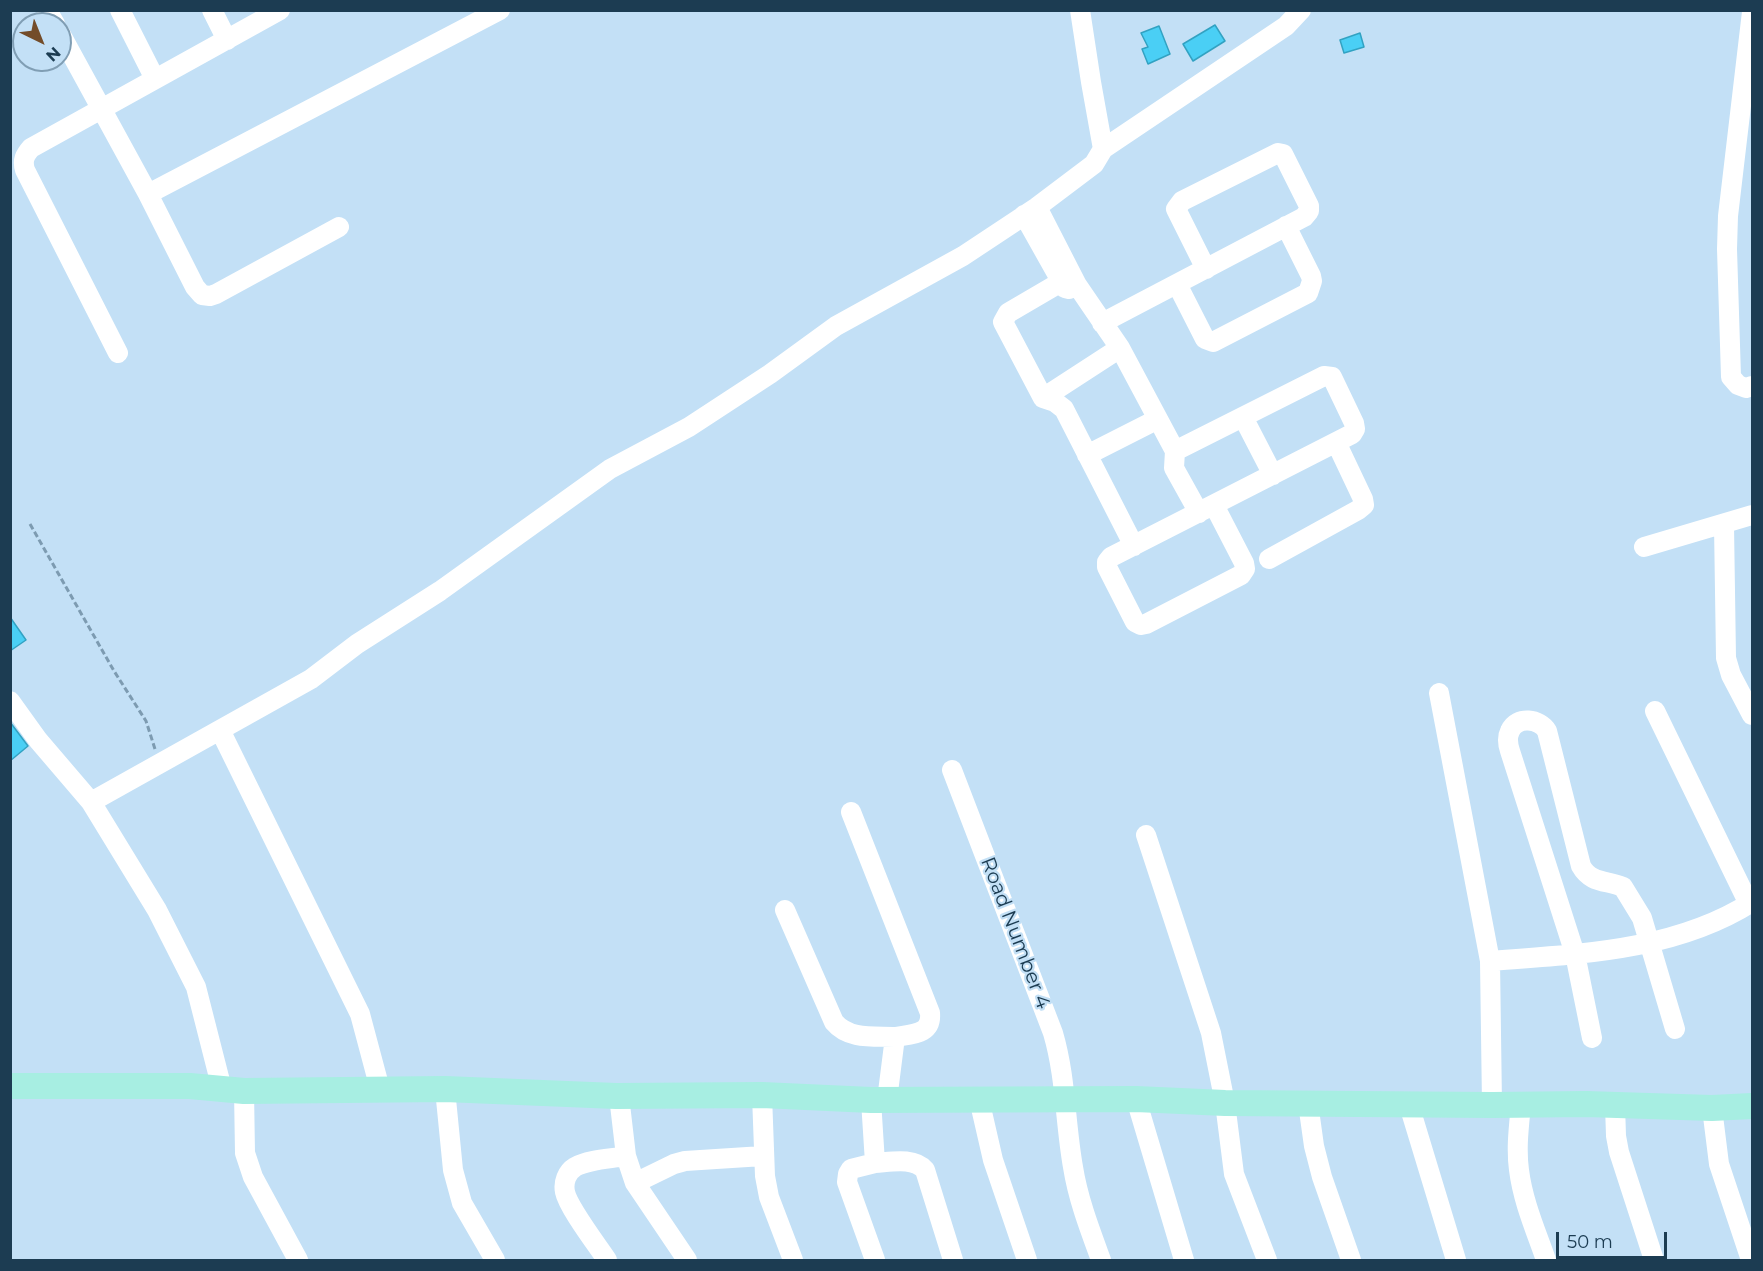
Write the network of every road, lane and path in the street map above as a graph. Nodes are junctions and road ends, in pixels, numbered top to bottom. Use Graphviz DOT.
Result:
graph roads {
  1 [pos="120,10"];
  2 [pos="212,10"];
  3 [pos="280,10"];
  4 [pos="500,10"];
  5 [pos="1080,10"];
  6 [pos="1301,10"];
  7 [pos="1752,12"];
  8 [pos="227,40"];
  9 [pos="72,54"];
  10 [pos="155,79"];
  11 [pos="1749,81"];
  12 [pos="102,108"];
  13 [pos="1103,149"];
  14 [pos="148,194"];
  15 [pos="1030,211"];
  16 [pos="1286,226"];
  17 [pos="339,227"];
  18 [pos="1206,269"];
  19 [pos="1069,283"];
  20 [pos="1178,284"];
  21 [pos="1102,323"];
  22 [pos="1120,348"];
  23 [pos="118,353"];
  24 [pos="1752,386"];
  25 [pos="1043,398"];
  26 [pos="1243,417"];
  27 [pos="1158,419"];
  28 [pos="1336,442"];
  29 [pos="1175,451"];
  30 [pos="1088,454"];
  31 [pos="1273,475"];
  32 [pos="1206,509"];
  33 [pos="1752,515"];
  34 [pos="30,524"];
  35 [pos="1724,525"];
  36 [pos="1134,546"];
  37 [pos="1644,546"];
  38 [pos="1269,559"];
  39 [pos="1439,693"];
  40 [pos="10,701"];
  41 [pos="1655,711"];
  42 [pos="1752,715"];
  43 [pos="220,730"];
  44 [pos="157,765"];
  45 [pos="952,770"];
  46 [pos="91,802"];
  47 [pos="851,812"];
  48 [pos="1146,835"];
  49 [pos="1751,903"];
  50 [pos="785,910"];
  51 [pos="1651,943"];
  52 [pos="1575,954"];
  53 [pos="1490,961"];
  54 [pos="1675,1029"];
  55 [pos="895,1037"];
  56 [pos="1592,1038"];
  57 [pos="10,1086"];
  58 [pos="380,1089"];
  59 [pos="445,1089"];
  60 [pos="233,1090"];
  61 [pos="762,1095"];
  62 [pos="619,1096"];
  63 [pos="979,1099"];
  64 [pos="1136,1099"];
  65 [pos="879,1100"];
  66 [pos="1065,1100"];
  67 [pos="1225,1103"];
  68 [pos="1308,1103"];
  69 [pos="1521,1104"];
  70 [pos="1409,1105"];
  71 [pos="1615,1105"];
  72 [pos="1492,1106"];
  73 [pos="1752,1106"];
  74 [pos="1712,1108"];
  75 [pos="626,1156"];
  76 [pos="763,1156"];
  77 [pos="875,1162"];
  78 [pos="635,1183"];
  79 [pos="298,1260"];
  80 [pos="495,1260"];
  81 [pos="607,1260"];
  82 [pos="687,1260"];
  83 [pos="794,1260"];
  84 [pos="876,1260"];
  85 [pos="953,1260"];
  86 [pos="1027,1260"];
  87 [pos="1101,1260"];
  88 [pos="1184,1260"];
  89 [pos="1267,1260"];
  90 [pos="1351,1260"];
  91 [pos="1456,1260"];
  92 [pos="1546,1260"];
  93 [pos="1654,1260"];
  94 [pos="1751,1260"];
  1 -- 10 [label="street"];
  2 -- 8 [label="street"];
  3 -- 8 [label="street"];
  4 -- 14 [label="street"];
  5 -- 13 [label="street"];
  6 -- 13 [label="street"];
  7 -- 11 [label="street"];
  8 -- 10 [label="street"];
  9 -- 12 [label="street"];
  10 -- 12 [label="street"];
  11 -- 24 [label="street"];
  12 -- 14 [label="street"];
  12 -- 23 [label="street"];
  13 -- 15 [label="street"];
  14 -- 17 [label="street"];
  15 -- 19 [label="street"];
  15 -- 43 [label="street"];
  16 -- 18 [label="street"];
  16 -- 18 [label="street"];
  16 -- 20 [label="street"];
  18 -- 20 [label="street"];
  19 -- 21 [label="street"];
  19 -- 25 [label="street"];
  20 -- 21 [label="street"];
  21 -- 22 [label="street"];
  22 -- 25 [label="street"];
  22 -- 27 [label="street"];
  25 -- 30 [label="street"];
  26 -- 28 [label="street"];
  26 -- 29 [label="street"];
  26 -- 31 [label="street"];
  27 -- 29 [label="street"];
  27 -- 30 [label="street"];
  28 -- 31 [label="street"];
  28 -- 38 [label="street"];
  29 -- 32 [label="street"];
  30 -- 36 [label="street"];
  31 -- 32 [label="street"];
  32 -- 36 [label="street"];
  32 -- 36 [label="street"];
  33 -- 35 [label="street"];
  34 -- 44 [label="path"];
  35 -- 37 [label="street"];
  35 -- 42 [label="street"];
  39 -- 53 [label="street"];
  40 -- 46 [label="street"];
  41 -- 49 [label="street"];
  43 -- 44 [label="street"];
  43 -- 58 [label="street"];
  44 -- 46 [label="street"];
  45 -- 66 [label="street, Road Number 4"];
  46 -- 60 [label="street"];
  47 -- 55 [label="street"];
  48 -- 67 [label="street"];
  49 -- 51 [label="street"];
  50 -- 55 [label="street"];
  51 -- 52 [label="street"];
  51 -- 52 [label="street"];
  51 -- 54 [label="street"];
  52 -- 53 [label="street"];
  52 -- 56 [label="street"];
  53 -- 72 [label="street"];
  55 -- 65 [label="street"];
  57 -- 60 [label="main road"];
  58 -- 59 [label="main road"];
  58 -- 60 [label="main road"];
  59 -- 62 [label="main road"];
  59 -- 80 [label="street"];
  60 -- 79 [label="street"];
  61 -- 62 [label="main road"];
  61 -- 65 [label="main road"];
  61 -- 76 [label="street"];
  62 -- 75 [label="street"];
  63 -- 65 [label="main road"];
  63 -- 66 [label="main road"];
  63 -- 86 [label="street"];
  64 -- 66 [label="main road"];
  64 -- 67 [label="main road"];
  64 -- 88 [label="street"];
  65 -- 77 [label="street"];
  66 -- 87 [label="street, Road Number 4"];
  67 -- 68 [label="main road"];
  67 -- 89 [label="street"];
  68 -- 70 [label="main road"];
  68 -- 90 [label="street"];
  69 -- 71 [label="main road"];
  69 -- 72 [label="main road"];
  69 -- 92 [label="street"];
  70 -- 72 [label="main road"];
  70 -- 91 [label="street"];
  71 -- 74 [label="main road"];
  71 -- 93 [label="street"];
  73 -- 74 [label="main road"];
  74 -- 94 [label="street"];
  75 -- 78 [label="street"];
  75 -- 81 [label="street"];
  76 -- 78 [label="street"];
  76 -- 83 [label="street"];
  77 -- 84 [label="street"];
  77 -- 85 [label="street"];
  78 -- 82 [label="street"];
}
